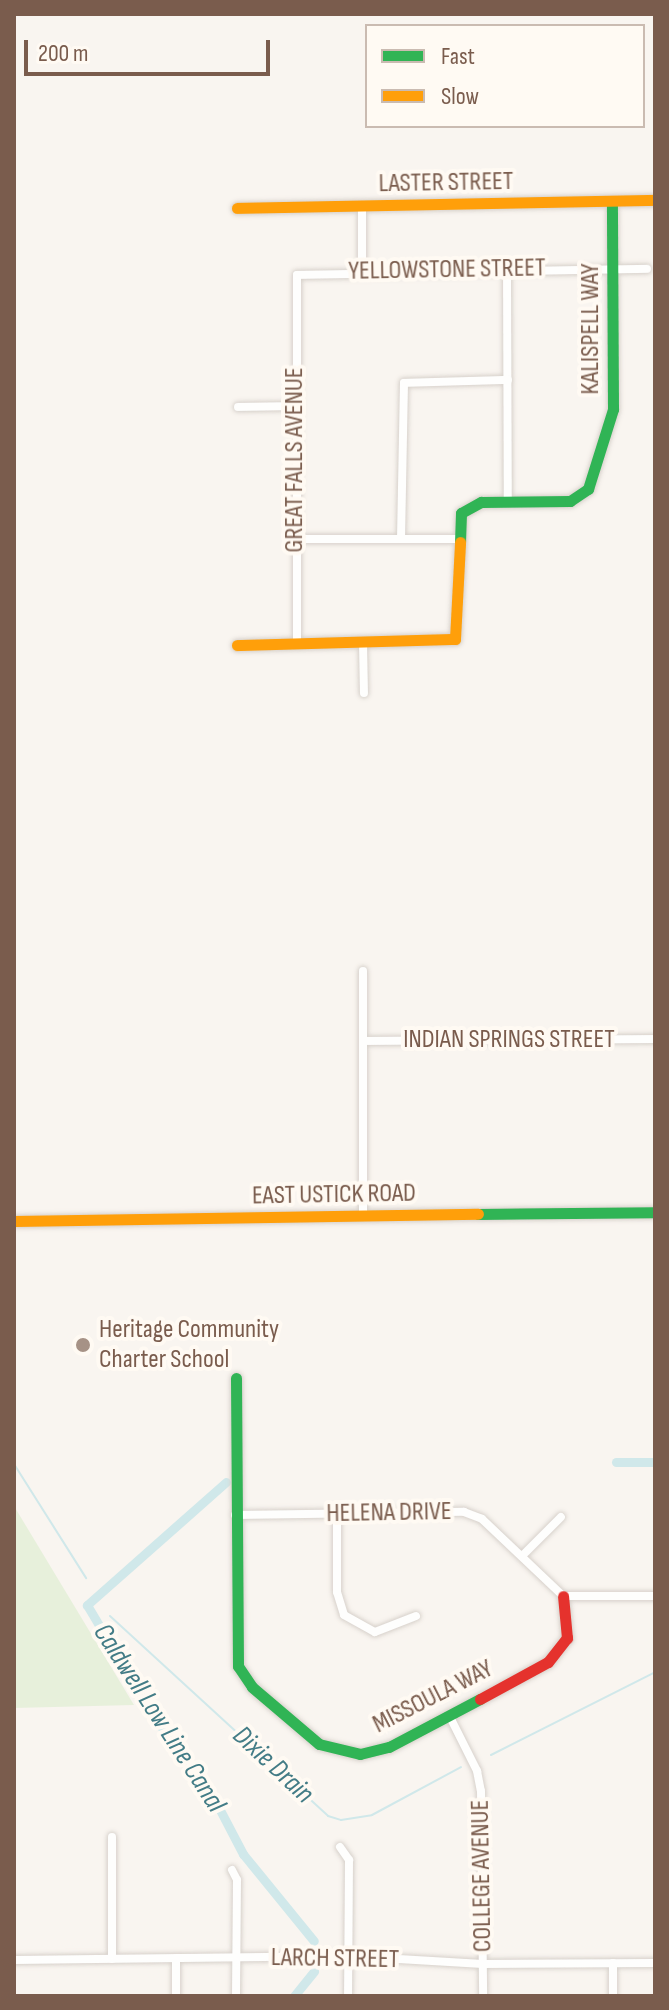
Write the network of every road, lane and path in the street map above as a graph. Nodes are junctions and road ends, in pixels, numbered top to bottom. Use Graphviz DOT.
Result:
graph roads {
  1 [pos="655,200"];
  2 [pos="612,202"];
  3 [pos="362,206"];
  4 [pos="237,208"];
  5 [pos="613,268"];
  6 [pos="647,269"];
  7 [pos="507,270"];
  8 [pos="362,271"];
  9 [pos="297,275"];
  10 [pos="508,380"];
  11 [pos="295,406"];
  12 [pos="238,407"];
  13 [pos="508,501"];
  14 [pos="296,539"];
  15 [pos="401,539"];
  16 [pos="457,539"];
  17 [pos="363,643"];
  18 [pos="297,644"];
  19 [pos="237,645"];
  20 [pos="364,693"];
  21 [pos="363,971"];
  22 [pos="655,1039"];
  23 [pos="363,1041"];
  24 [pos="655,1212"];
  25 [pos="363,1217"];
  26 [pos="14,1221"];
  27 [pos="236,1378"];
  28 [pos="337,1514"];
  29 [pos="234,1515"];
  30 [pos="561,1517"];
  31 [pos="522,1556"];
  32 [pos="563,1596"];
  33 [pos="655,1596"];
  34 [pos="416,1616"];
  35 [pos="449,1715"];
  36 [pos="112,1837"];
  37 [pos="340,1847"];
  38 [pos="232,1870"];
  39 [pos="348,1956"];
  40 [pos="176,1958"];
  41 [pos="236,1958"];
  42 [pos="112,1959"];
  43 [pos="14,1960"];
  44 [pos="613,1963"];
  45 [pos="655,1963"];
  46 [pos="483,1964"];
  47 [pos="176,1996"];
  48 [pos="236,1996"];
  49 [pos="348,1996"];
  50 [pos="483,1996"];
  51 [pos="613,1996"];
  1 -- 2 [label="street, LASTER STREET"];
  2 -- 3 [label="street, LASTER STREET"];
  2 -- 5 [label="street, KALISPELL WAY"];
  3 -- 4 [label="street, LASTER STREET"];
  3 -- 8 [label="street"];
  5 -- 6 [label="street, YELLOWSTONE STREET"];
  5 -- 7 [label="street, YELLOWSTONE STREET"];
  5 -- 13 [label="street, KALISPELL WAY"];
  7 -- 8 [label="street, YELLOWSTONE STREET"];
  7 -- 10 [label="street"];
  8 -- 9 [label="street, YELLOWSTONE STREET"];
  9 -- 11 [label="street, GREAT FALLS AVENUE"];
  10 -- 13 [label="street"];
  10 -- 15 [label="street"];
  11 -- 12 [label="street"];
  11 -- 14 [label="street, GREAT FALLS AVENUE"];
  13 -- 16 [label="street"];
  14 -- 15 [label="street"];
  14 -- 18 [label="street, GREAT FALLS AVENUE"];
  15 -- 16 [label="street"];
  16 -- 17 [label="street"];
  17 -- 18 [label="street"];
  17 -- 20 [label="street"];
  18 -- 19 [label="street"];
  21 -- 23 [label="street"];
  22 -- 23 [label="street, INDIAN SPRINGS STREET"];
  23 -- 25 [label="street"];
  24 -- 25 [label="street, EAST USTICK ROAD"];
  25 -- 26 [label="street, EAST USTICK ROAD"];
  27 -- 29 [label="street, MISSOULA WAY"];
  28 -- 29 [label="street, HELENA DRIVE"];
  28 -- 31 [label="street, HELENA DRIVE"];
  28 -- 34 [label="street"];
  29 -- 35 [label="street, MISSOULA WAY"];
  30 -- 31 [label="street"];
  31 -- 32 [label="street, HELENA DRIVE"];
  32 -- 33 [label="street"];
  32 -- 35 [label="street, MISSOULA WAY"];
  35 -- 46 [label="street, COLLEGE AVENUE"];
  36 -- 42 [label="street"];
  37 -- 39 [label="street"];
  38 -- 41 [label="street"];
  39 -- 41 [label="street, LARCH STREET"];
  39 -- 46 [label="street, LARCH STREET"];
  39 -- 49 [label="street"];
  40 -- 41 [label="street, LARCH STREET"];
  40 -- 42 [label="street, LARCH STREET"];
  40 -- 47 [label="street"];
  41 -- 48 [label="street"];
  42 -- 43 [label="street, LARCH STREET"];
  44 -- 45 [label="street, LARCH STREET"];
  44 -- 46 [label="street, LARCH STREET"];
  44 -- 51 [label="street"];
  46 -- 50 [label="street, COLLEGE AVENUE"];
}
